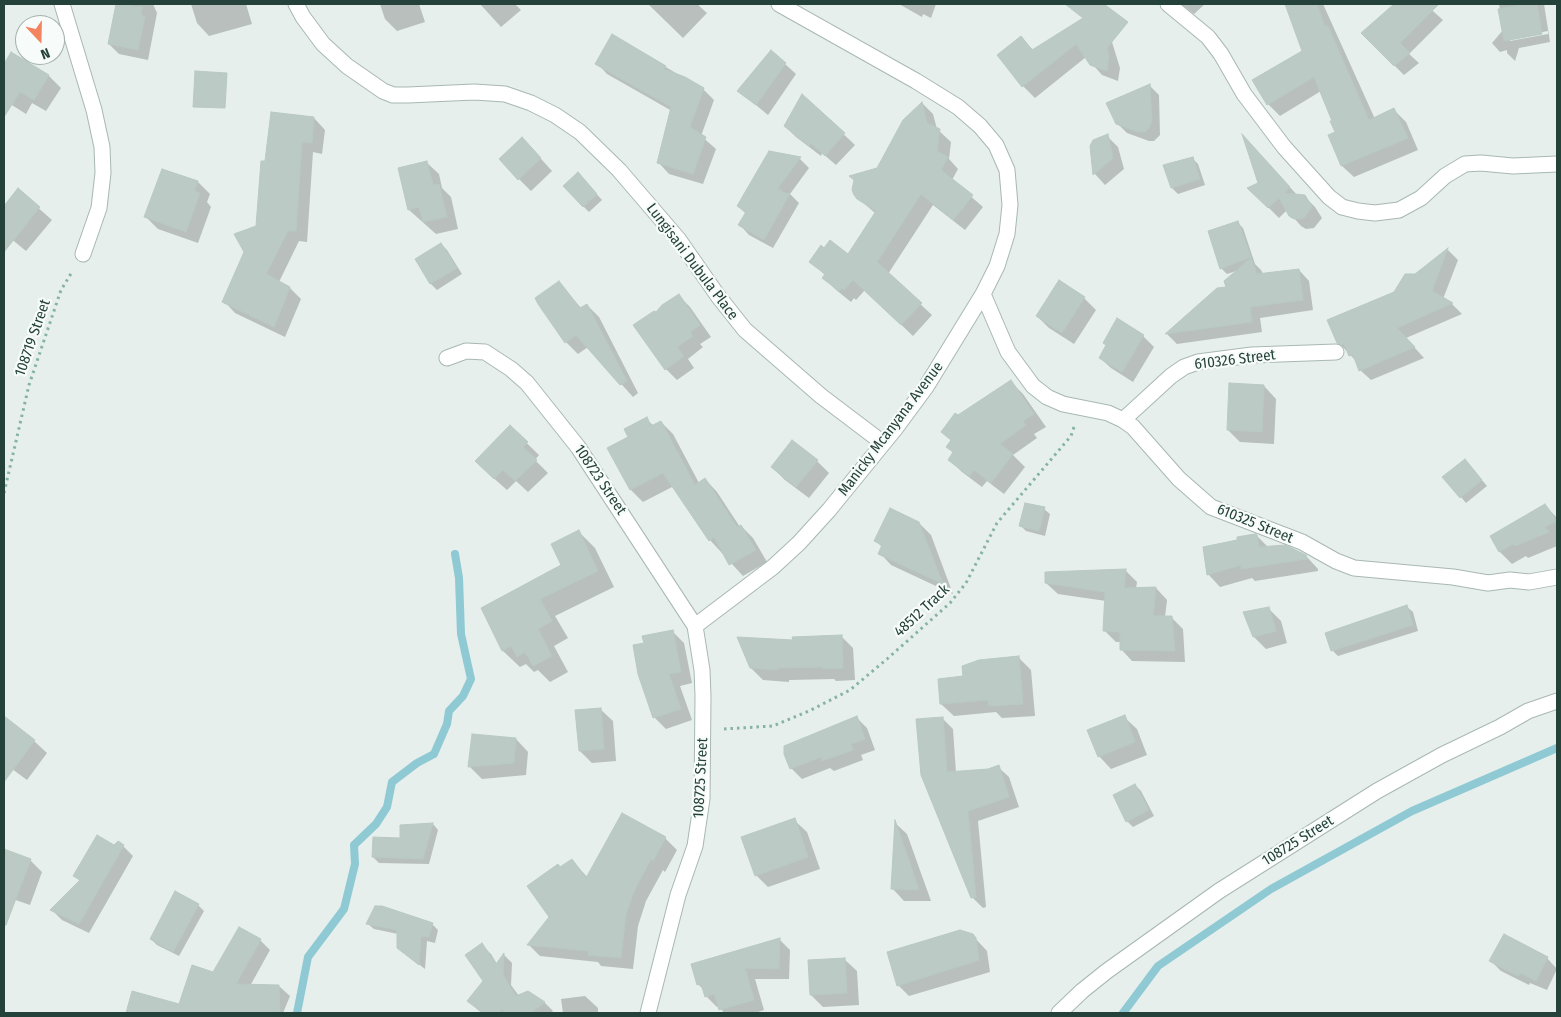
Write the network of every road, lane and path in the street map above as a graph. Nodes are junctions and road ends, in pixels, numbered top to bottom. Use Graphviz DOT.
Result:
graph roads {
  1 [pos="62,4"];
  2 [pos="296,4"];
  3 [pos="779,4"];
  4 [pos="1168,4"];
  5 [pos="1557,164"];
  6 [pos="83,254"];
  7 [pos="983,294"];
  8 [pos="1336,352"];
  9 [pos="447,358"];
  10 [pos="1078,407"];
  11 [pos="1123,420"];
  12 [pos="883,443"];
  13 [pos="4,493"];
  14 [pos="1557,577"];
  15 [pos="695,626"];
  16 [pos="1557,701"];
  17 [pos="703,728"];
  18 [pos="648,1013"];
  19 [pos="1059,1013"];
  1 -- 6 [label="street"];
  2 -- 12 [label="street, Lungisani Dubula Place"];
  3 -- 7 [label="street, Manicky Mcanyana Avenue"];
  4 -- 5 [label="street"];
  6 -- 13 [label="path, 108719 Street"];
  7 -- 10 [label="street, 610325 Street"];
  7 -- 12 [label="street, Manicky Mcanyana Avenue"];
  8 -- 11 [label="street, 610326 Street"];
  9 -- 15 [label="street, 108723 Street"];
  10 -- 11 [label="street, 610325 Street"];
  10 -- 17 [label="path, 48512 Track"];
  11 -- 14 [label="street, 610325 Street"];
  12 -- 15 [label="street, Manicky Mcanyana Avenue"];
  15 -- 17 [label="street, 108725 Street"];
  16 -- 19 [label="street, 108725 Street"];
  17 -- 18 [label="street, 108725 Street"];
}
